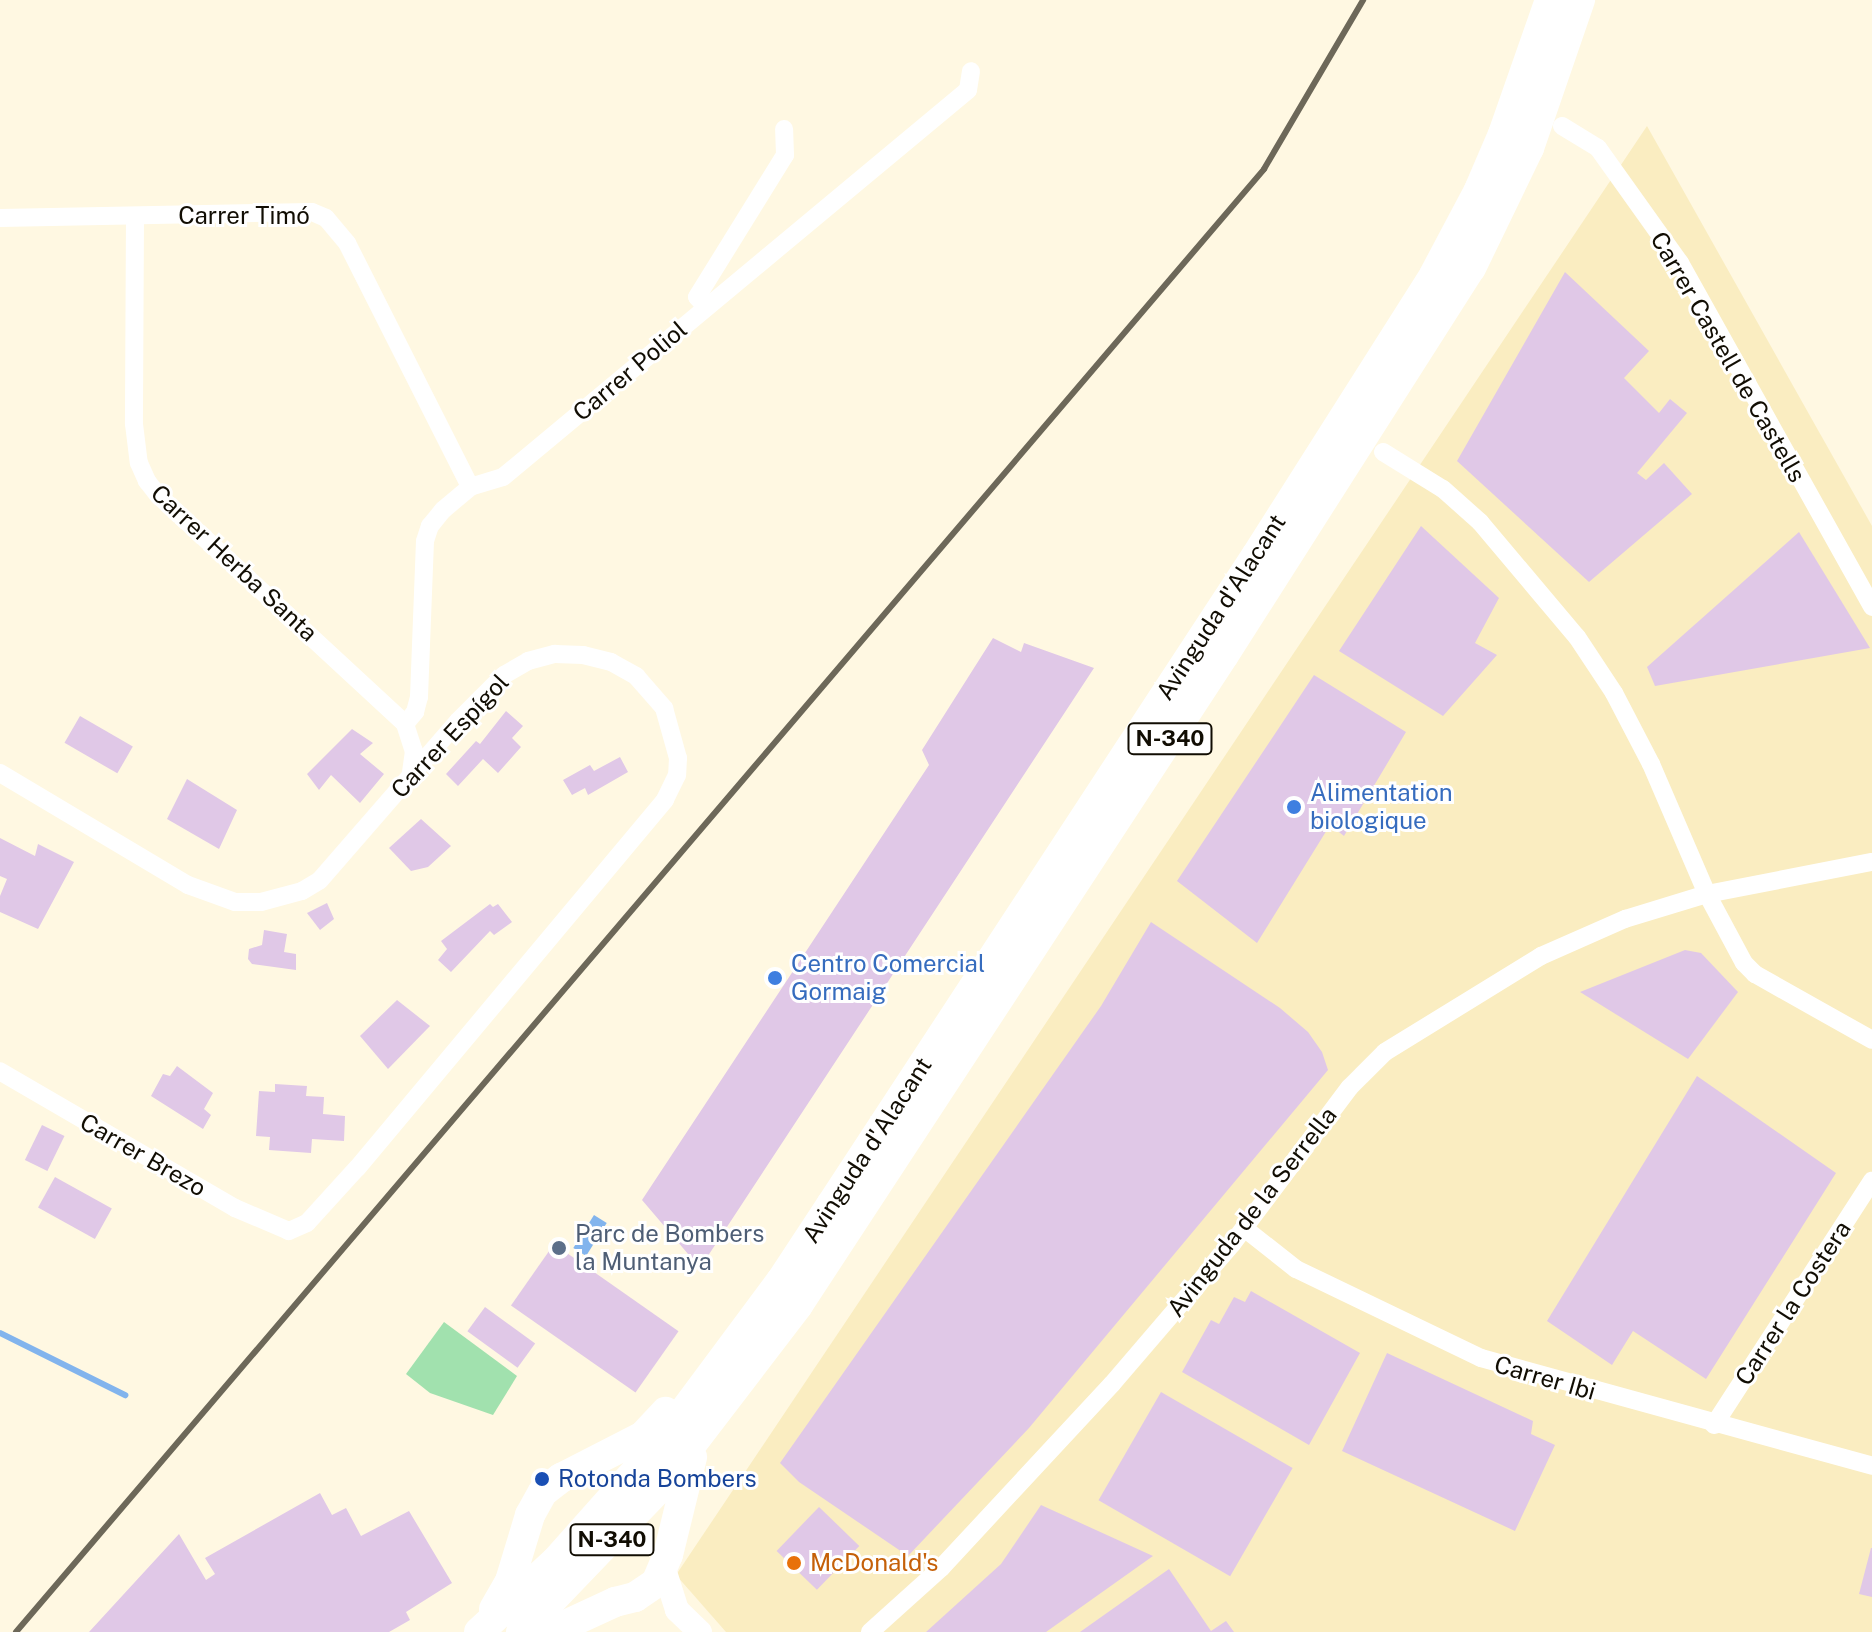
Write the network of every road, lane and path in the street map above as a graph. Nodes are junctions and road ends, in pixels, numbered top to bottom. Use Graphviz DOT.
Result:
graph roads {
  1 [pos="1550,0"];
  2 [pos="1580,0"];
  3 [pos="971,71"];
  4 [pos="1562,126"];
  5 [pos="784,129"];
  6 [pos="135,217"];
  7 [pos="0,218"];
  8 [pos="706,307"];
  9 [pos="1383,452"];
  10 [pos="470,487"];
  11 [pos="1872,607"];
  12 [pos="405,724"];
  13 [pos="0,773"];
  14 [pos="410,778"];
  15 [pos="1872,862"];
  16 [pos="1707,894"];
  17 [pos="1872,1040"];
  18 [pos="0,1071"];
  19 [pos="1872,1181"];
  20 [pos="1244,1228"];
  21 [pos="289,1231"];
  22 [pos="733,1348"];
  23 [pos="1714,1425"];
  24 [pos="696,1442"];
  25 [pos="1872,1466"];
  26 [pos="576,1473"];
  27 [pos="631,1499"];
  28 [pos="530,1515"];
  29 [pos="666,1561"];
  30 [pos="565,1570"];
  31 [pos="622,1600"];
  32 [pos="677,1610"];
  33 [pos="481,1630"];
  34 [pos="521,1632"];
  35 [pos="550,1632"];
  36 [pos="700,1632"];
  37 [pos="870,1632"];
  1 -- 22 [label="main road, Avinguda d'Alacant / N-340"];
  2 -- 24 [label="main road, Avinguda d'Alacant / N-340"];
  3 -- 8 [label="street, Carrer Poliol"];
  4 -- 11 [label="street, Carrer Castell de Castells"];
  5 -- 8 [label="street"];
  6 -- 7 [label="street, Carrer Timó"];
  6 -- 10 [label="street, Carrer Timó"];
  6 -- 12 [label="street, Carrer Herba Santa"];
  8 -- 10 [label="street, Carrer Poliol"];
  9 -- 16 [label="street"];
  10 -- 12 [label="street, Carrer Poliol"];
  12 -- 14 [label="street"];
  13 -- 14 [label="street, Carrer Espígol"];
  14 -- 21 [label="street, Carrer Espígol"];
  15 -- 16 [label="street, Avinguda de la Serrella"];
  16 -- 17 [label="street"];
  16 -- 20 [label="street, Avinguda de la Serrella"];
  18 -- 21 [label="street, Carrer Brezo"];
  19 -- 23 [label="street, Carrer la Costera"];
  20 -- 23 [label="street, Carrer Ibi"];
  20 -- 37 [label="street, Avinguda de la Serrella"];
  22 -- 26 [label="main road"];
  22 -- 27 [label="main road, Avinguda d'Alacant / N-340"];
  23 -- 25 [label="street, Carrer Ibi"];
  24 -- 27 [label="main road, Avinguda d'Alacant / N-340"];
  24 -- 29 [label="main road"];
  26 -- 27 [label="main road"];
  26 -- 28 [label="main road"];
  27 -- 29 [label="main road"];
  27 -- 30 [label="main road, Avinguda d'Alacant / N-340"];
  28 -- 30 [label="main road"];
  28 -- 33 [label="main road"];
  29 -- 31 [label="main road"];
  29 -- 32 [label="street"];
  30 -- 31 [label="main road"];
  30 -- 33 [label="main road, Avinguda d'Alacant / N-340"];
  30 -- 34 [label="main road, Avinguda d'Alacant / N-340"];
  31 -- 32 [label="street"];
  31 -- 35 [label="main road"];
  32 -- 36 [label="street"];
}
